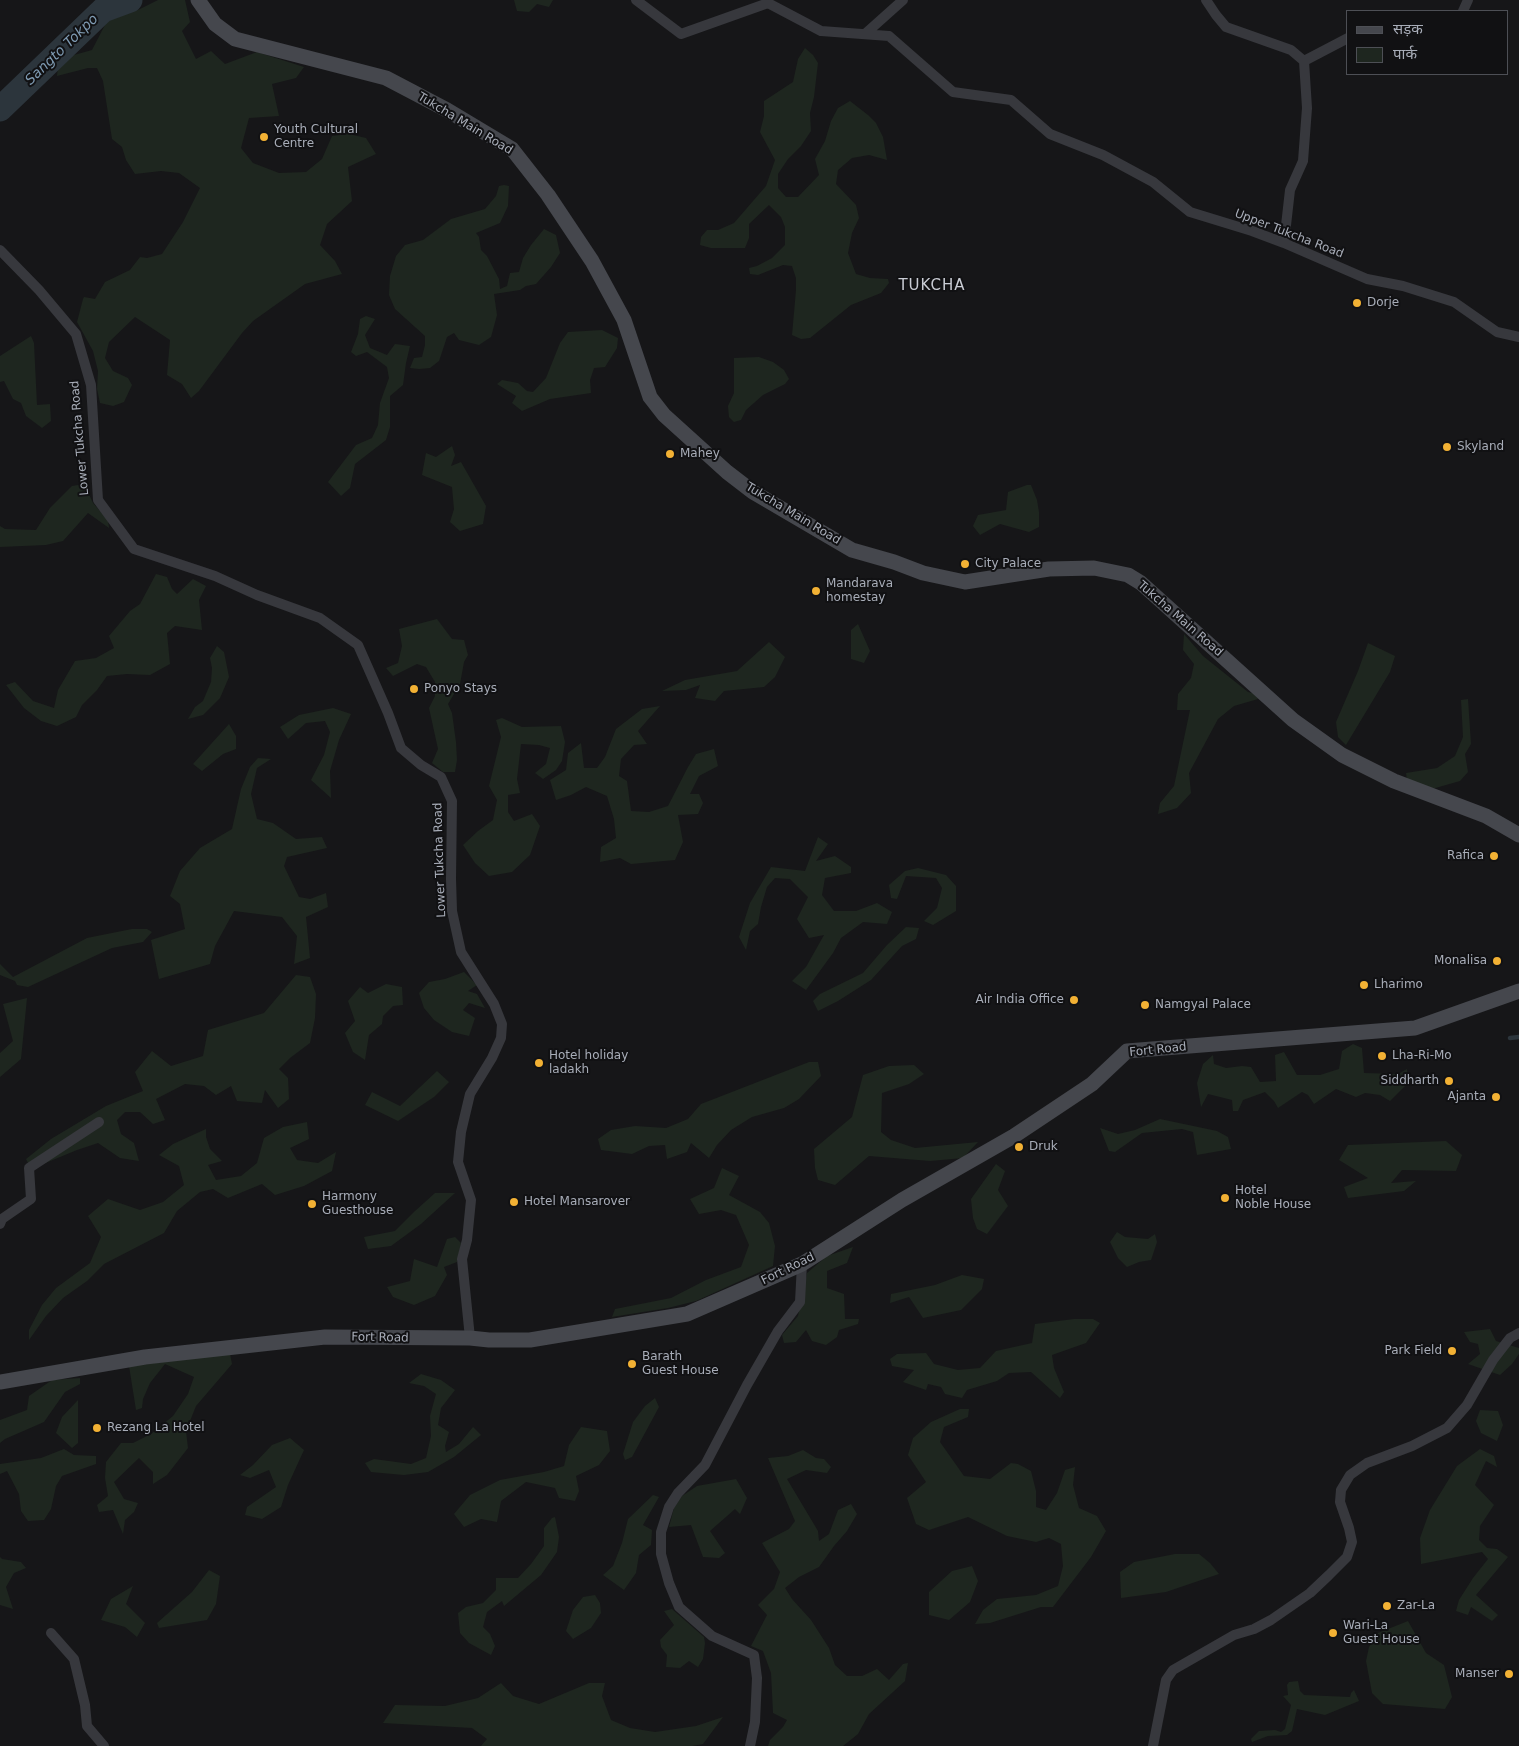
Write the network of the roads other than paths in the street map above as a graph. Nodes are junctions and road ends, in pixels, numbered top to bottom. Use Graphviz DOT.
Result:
graph roads {
  1 [pos="198,0"];
  2 [pos="636,0"];
  3 [pos="903,0"];
  4 [pos="1206,0"];
  5 [pos="866,34"];
  6 [pos="1346,39"];
  7 [pos="1304,61"];
  8 [pos="1284,243"];
  9 [pos="0,250"];
  10 [pos="1519,337"];
  11 [pos="1519,835"];
  12 [pos="1519,992"];
  13 [pos="99,1122"];
  14 [pos="0,1224"];
  15 [pos="802,1264"];
  16 [pos="1519,1333"];
  17 [pos="470,1338"];
  18 [pos="0,1382"];
  19 [pos="51,1633"];
  20 [pos="104,1746"];
  21 [pos="750,1746"];
  22 [pos="1153,1746"];
  1 -- 11 [label="street, Tukcha Main Road"];
  2 -- 5 [label="street, Upper Tukcha Road"];
  3 -- 5 [label="street"];
  4 -- 7 [label="street"];
  5 -- 8 [label="street, Upper Tukcha Road"];
  6 -- 7 [label="street"];
  7 -- 8 [label="street"];
  8 -- 10 [label="street, Upper Tukcha Road"];
  9 -- 17 [label="street, Lower Tukcha Road"];
  12 -- 15 [label="street, Fort Road"];
  13 -- 14 [label="street"];
  15 -- 17 [label="street, Fort Road"];
  15 -- 21 [label="street"];
  16 -- 22 [label="street"];
  17 -- 18 [label="street, Fort Road"];
  19 -- 20 [label="street"];
}
